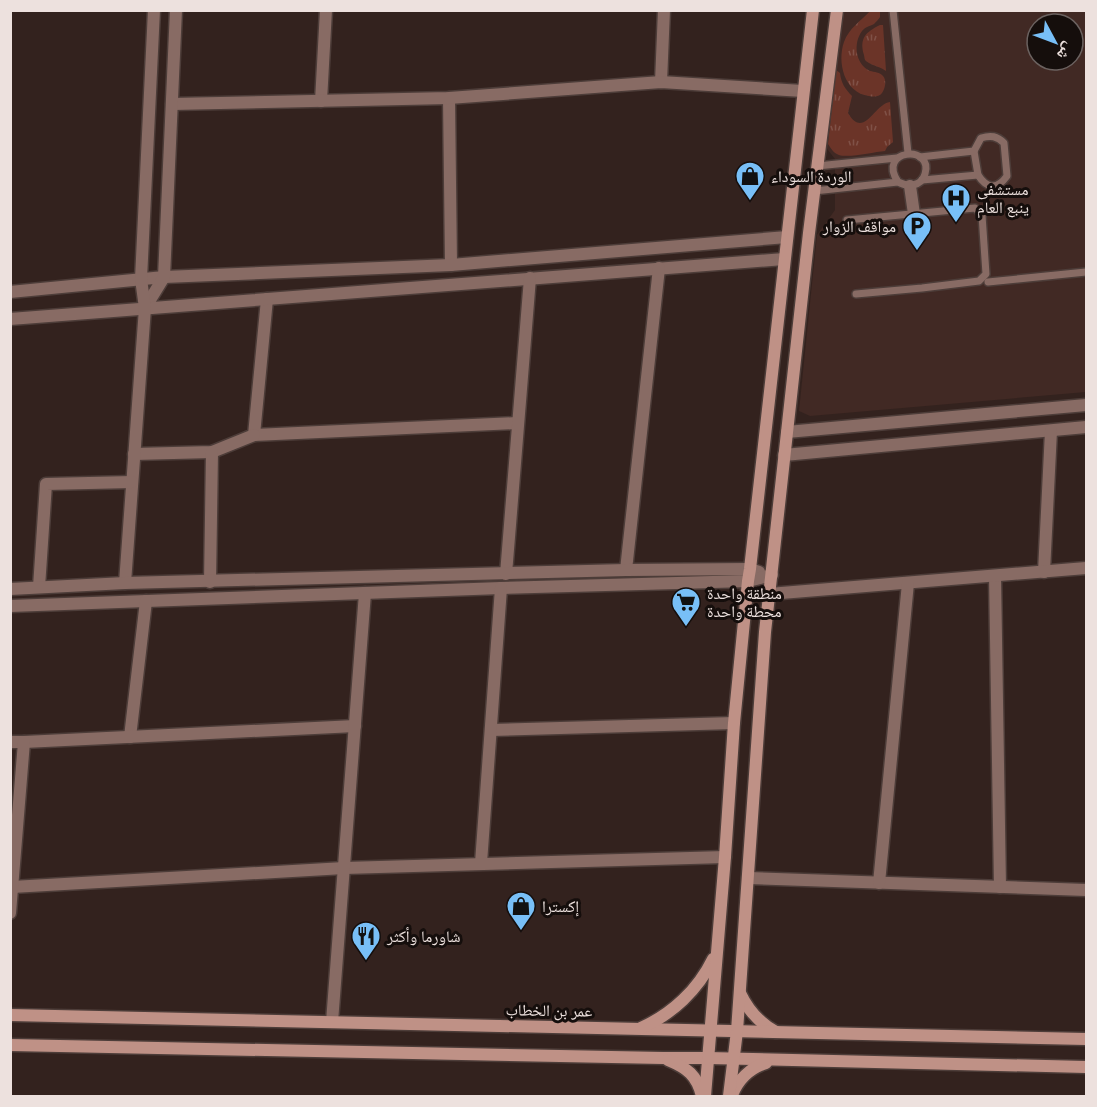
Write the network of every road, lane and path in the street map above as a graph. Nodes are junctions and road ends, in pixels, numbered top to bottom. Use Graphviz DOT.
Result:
graph roads {
  1 [pos="154,10"];
  2 [pos="176,10"];
  3 [pos="326,10"];
  4 [pos="664,10"];
  5 [pos="813,10"];
  6 [pos="837,10"];
  7 [pos="893,10"];
  8 [pos="661,82"];
  9 [pos="803,91"];
  10 [pos="449,98"];
  11 [pos="321,101"];
  12 [pos="172,104"];
  13 [pos="974,151"];
  14 [pos="908,153"];
  15 [pos="920,157"];
  16 [pos="897,158"];
  17 [pos="817,166"];
  18 [pos="978,175"];
  19 [pos="910,183"];
  20 [pos="814,191"];
  21 [pos="914,214"];
  22 [pos="847,220"];
  23 [pos="787,237"];
  24 [pos="784,259"];
  25 [pos="451,265"];
  26 [pos="659,268"];
  27 [pos="1086,272"];
  28 [pos="164,277"];
  29 [pos="530,278"];
  30 [pos="141,279"];
  31 [pos="988,282"];
  32 [pos="10,292"];
  33 [pos="856,294"];
  34 [pos="267,299"];
  35 [pos="144,308"];
  36 [pos="10,319"];
  37 [pos="1086,405"];
  38 [pos="517,423"];
  39 [pos="1086,427"];
  40 [pos="1051,431"];
  41 [pos="787,432"];
  42 [pos="254,435"];
  43 [pos="212,452"];
  44 [pos="134,454"];
  45 [pos="784,455"];
  46 [pos="132,482"];
  47 [pos="1086,568"];
  48 [pos="626,570"];
  49 [pos="1044,572"];
  50 [pos="506,574"];
  51 [pos="749,575"];
  52 [pos="772,575"];
  53 [pos="995,576"];
  54 [pos="210,582"];
  55 [pos="908,583"];
  56 [pos="125,584"];
  57 [pos="39,587"];
  58 [pos="501,588"];
  59 [pos="10,589"];
  60 [pos="365,593"];
  61 [pos="769,594"];
  62 [pos="146,601"];
  63 [pos="10,606"];
  64 [pos="742,649"];
  65 [pos="764,649"];
  66 [pos="734,723"];
  67 [pos="355,726"];
  68 [pos="491,730"];
  69 [pos="130,737"];
  70 [pos="10,742"];
  71 [pos="24,742"];
  72 [pos="724,857"];
  73 [pos="481,863"];
  74 [pos="344,868"];
  75 [pos="748,878"];
  76 [pos="879,883"];
  77 [pos="12,887"];
  78 [pos="1000,887"];
  79 [pos="1086,891"];
  80 [pos="10,913"];
  81 [pos="717,952"];
  82 [pos="740,990"];
  83 [pos="10,1015"];
  84 [pos="332,1022"];
  85 [pos="639,1029"];
  86 [pos="710,1030"];
  87 [pos="737,1032"];
  88 [pos="777,1032"];
  89 [pos="1086,1040"];
  90 [pos="10,1044"];
  91 [pos="663,1058"];
  92 [pos="708,1058"];
  93 [pos="734,1060"];
  94 [pos="773,1061"];
  95 [pos="1086,1067"];
  96 [pos="703,1096"];
  97 [pos="730,1096"];
  1 -- 30 [label="street"];
  2 -- 12 [label="street"];
  3 -- 11 [label="street"];
  4 -- 8 [label="street"];
  5 -- 9 [label="main road"];
  6 -- 17 [label="main road"];
  7 -- 14 [label="lane"];
  8 -- 9 [label="street"];
  8 -- 10 [label="street"];
  9 -- 23 [label="main road"];
  10 -- 11 [label="street"];
  10 -- 25 [label="street"];
  11 -- 12 [label="street"];
  12 -- 28 [label="street"];
  13 -- 15 [label="lane"];
  13 -- 18 [label="lane"];
  13 -- 18 [label="lane"];
  14 -- 15 [label="lane"];
  14 -- 16 [label="lane"];
  15 -- 19 [label="lane"];
  16 -- 17 [label="lane"];
  16 -- 19 [label="lane"];
  17 -- 20 [label="main road"];
  18 -- 19 [label="lane"];
  19 -- 20 [label="lane"];
  19 -- 21 [label="street"];
  20 -- 41 [label="main road"];
  21 -- 22 [label="lane"];
  21 -- 33 [label="lane"];
  23 -- 24 [label="main road"];
  23 -- 25 [label="street"];
  24 -- 26 [label="street"];
  24 -- 51 [label="main road"];
  25 -- 28 [label="street"];
  26 -- 29 [label="street"];
  26 -- 48 [label="street"];
  27 -- 31 [label="lane"];
  28 -- 30 [label="street"];
  28 -- 35 [label="street"];
  29 -- 34 [label="street"];
  29 -- 38 [label="street"];
  30 -- 32 [label="street"];
  30 -- 35 [label="street"];
  34 -- 35 [label="street"];
  34 -- 42 [label="street"];
  35 -- 36 [label="street"];
  35 -- 44 [label="street"];
  37 -- 41 [label="street"];
  38 -- 42 [label="street"];
  38 -- 50 [label="street"];
  39 -- 40 [label="street"];
  40 -- 45 [label="street"];
  40 -- 49 [label="street"];
  41 -- 45 [label="main road"];
  42 -- 43 [label="street"];
  43 -- 44 [label="street"];
  43 -- 54 [label="street"];
  44 -- 46 [label="street"];
  45 -- 52 [label="main road"];
  46 -- 56 [label="street"];
  46 -- 57 [label="street"];
  47 -- 49 [label="street"];
  48 -- 50 [label="street"];
  48 -- 51 [label="street"];
  49 -- 53 [label="street"];
  50 -- 54 [label="street"];
  51 -- 52 [label="street"];
  51 -- 58 [label="street"];
  51 -- 64 [label="main road"];
  52 -- 61 [label="main road"];
  53 -- 55 [label="street"];
  53 -- 78 [label="street"];
  54 -- 56 [label="street"];
  55 -- 61 [label="street"];
  55 -- 76 [label="street"];
  56 -- 57 [label="street"];
  57 -- 59 [label="street"];
  58 -- 60 [label="street"];
  58 -- 68 [label="street"];
  60 -- 62 [label="street"];
  60 -- 67 [label="street"];
  61 -- 65 [label="main road"];
  62 -- 63 [label="street"];
  62 -- 69 [label="street"];
  64 -- 65 [label="main road"];
  64 -- 66 [label="main road"];
  65 -- 75 [label="main road"];
  66 -- 68 [label="street"];
  66 -- 72 [label="main road"];
  67 -- 69 [label="street"];
  67 -- 74 [label="street"];
  68 -- 73 [label="street"];
  69 -- 71 [label="street"];
  70 -- 71 [label="street"];
  71 -- 77 [label="street"];
  72 -- 73 [label="street"];
  72 -- 81 [label="main road"];
  73 -- 74 [label="street"];
  74 -- 77 [label="street"];
  74 -- 84 [label="street"];
  75 -- 76 [label="street"];
  75 -- 82 [label="main road"];
  76 -- 78 [label="street"];
  77 -- 80 [label="street"];
  78 -- 79 [label="street"];
  81 -- 85 [label="main road"];
  81 -- 86 [label="main road"];
  82 -- 87 [label="main road"];
  82 -- 88 [label="main road"];
  83 -- 84 [label="main road, عمر بن الخطاب"];
  84 -- 85 [label="main road, عمر بن الخطاب"];
  85 -- 86 [label="main road, عمر بن الخطاب"];
  86 -- 87 [label="main road, عمر بن الخطاب"];
  86 -- 92 [label="main road"];
  87 -- 88 [label="main road, عمر بن الخطاب"];
  87 -- 93 [label="main road"];
  88 -- 89 [label="main road, عمر بن الخطاب"];
  90 -- 91 [label="main road"];
  91 -- 92 [label="main road"];
  91 -- 96 [label="main road"];
  92 -- 93 [label="main road"];
  92 -- 96 [label="main road"];
  93 -- 94 [label="main road"];
  93 -- 97 [label="main road"];
  94 -- 95 [label="main road"];
  94 -- 97 [label="main road"];
}
